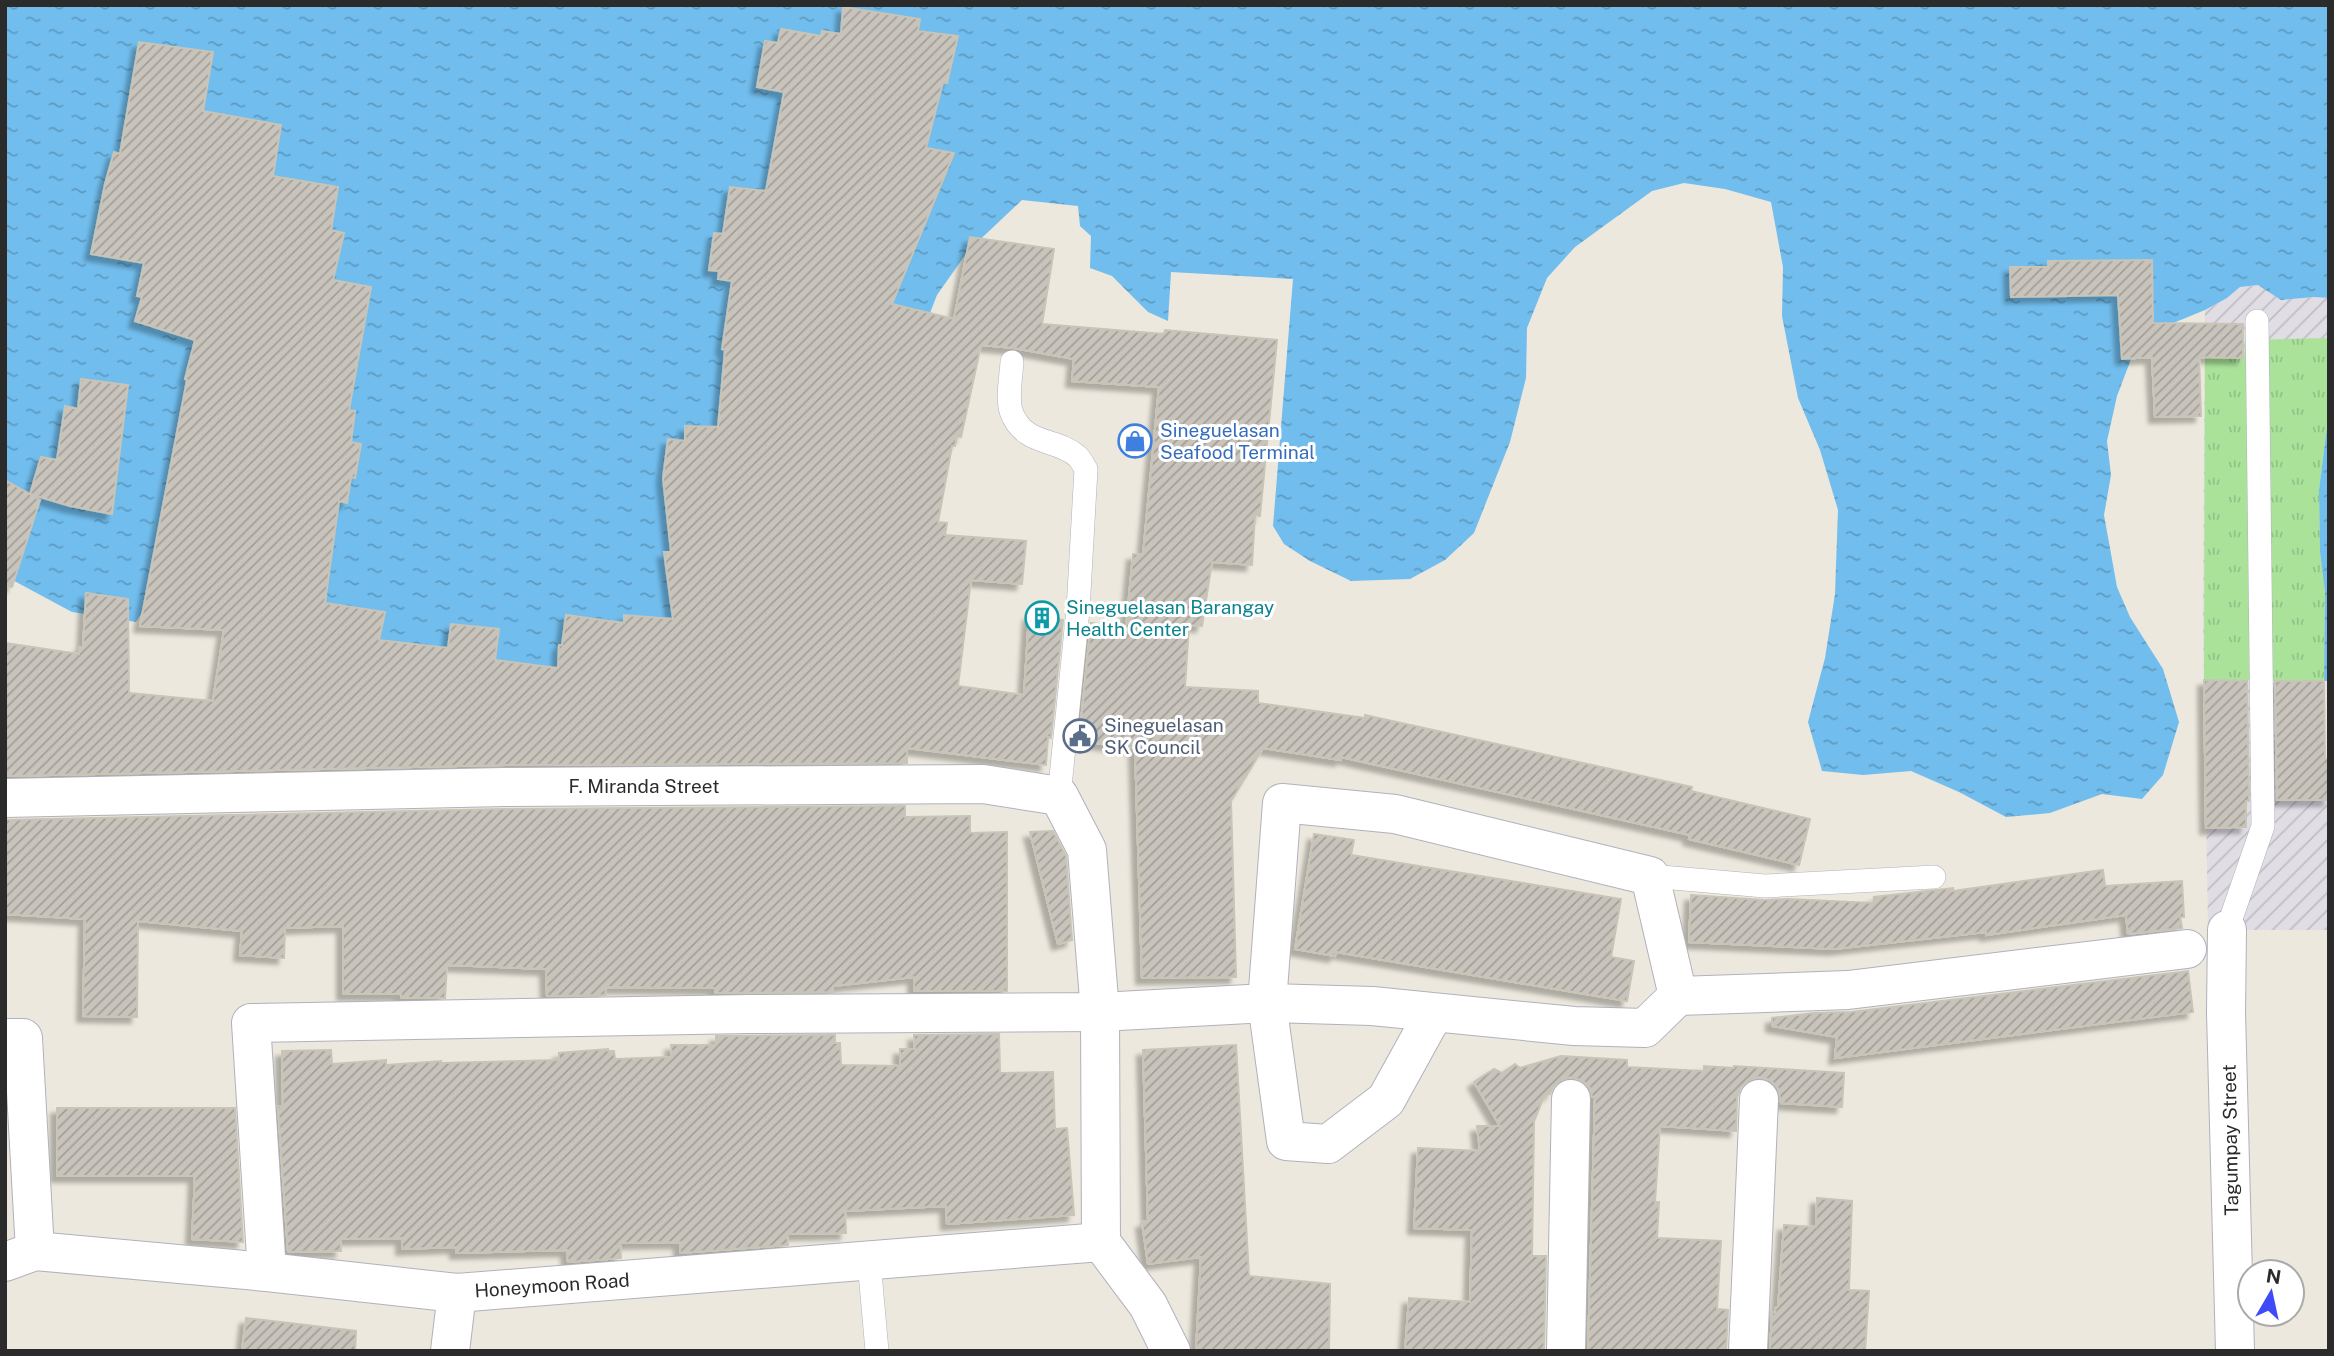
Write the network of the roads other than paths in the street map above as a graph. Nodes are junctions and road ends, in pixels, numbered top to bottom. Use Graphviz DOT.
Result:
graph roads {
  1 [pos="2258,321"];
  2 [pos="1012,362"];
  3 [pos="1059,796"];
  4 [pos="5,798"];
  5 [pos="1650,876"];
  6 [pos="1934,877"];
  7 [pos="2227,930"];
  8 [pos="2187,949"];
  9 [pos="1678,996"];
  10 [pos="1267,1003"];
  11 [pos="1100,1012"];
  12 [pos="1434,1013"];
  13 [pos="5,1038"];
  14 [pos="1571,1099"];
  15 [pos="1759,1099"];
  16 [pos="1101,1242"];
  17 [pos="20,1257"];
  18 [pos="869,1261"];
  19 [pos="267,1272"];
  20 [pos="457,1293"];
  21 [pos="450,1351"];
  22 [pos="877,1351"];
  23 [pos="1171,1351"];
  24 [pos="1566,1351"];
  25 [pos="1748,1351"];
  26 [pos="2235,1351"];
  1 -- 7 [label="lane"];
  2 -- 3 [label="lane"];
  3 -- 4 [label="street, F. Miranda Street"];
  3 -- 11 [label="street"];
  5 -- 6 [label="lane"];
  5 -- 9 [label="street"];
  5 -- 10 [label="street"];
  7 -- 26 [label="street, Tagumpay Street"];
  8 -- 9 [label="street"];
  9 -- 12 [label="street"];
  10 -- 11 [label="street"];
  10 -- 12 [label="street"];
  10 -- 12 [label="street"];
  11 -- 16 [label="street"];
  11 -- 19 [label="street"];
  13 -- 17 [label="street"];
  14 -- 24 [label="street"];
  15 -- 25 [label="street"];
  16 -- 18 [label="street, Honeymoon Road"];
  16 -- 23 [label="street"];
  17 -- 19 [label="street, Honeymoon Road"];
  18 -- 20 [label="street, Honeymoon Road"];
  18 -- 22 [label="lane"];
  19 -- 20 [label="street, Honeymoon Road"];
  20 -- 21 [label="street"];
}
